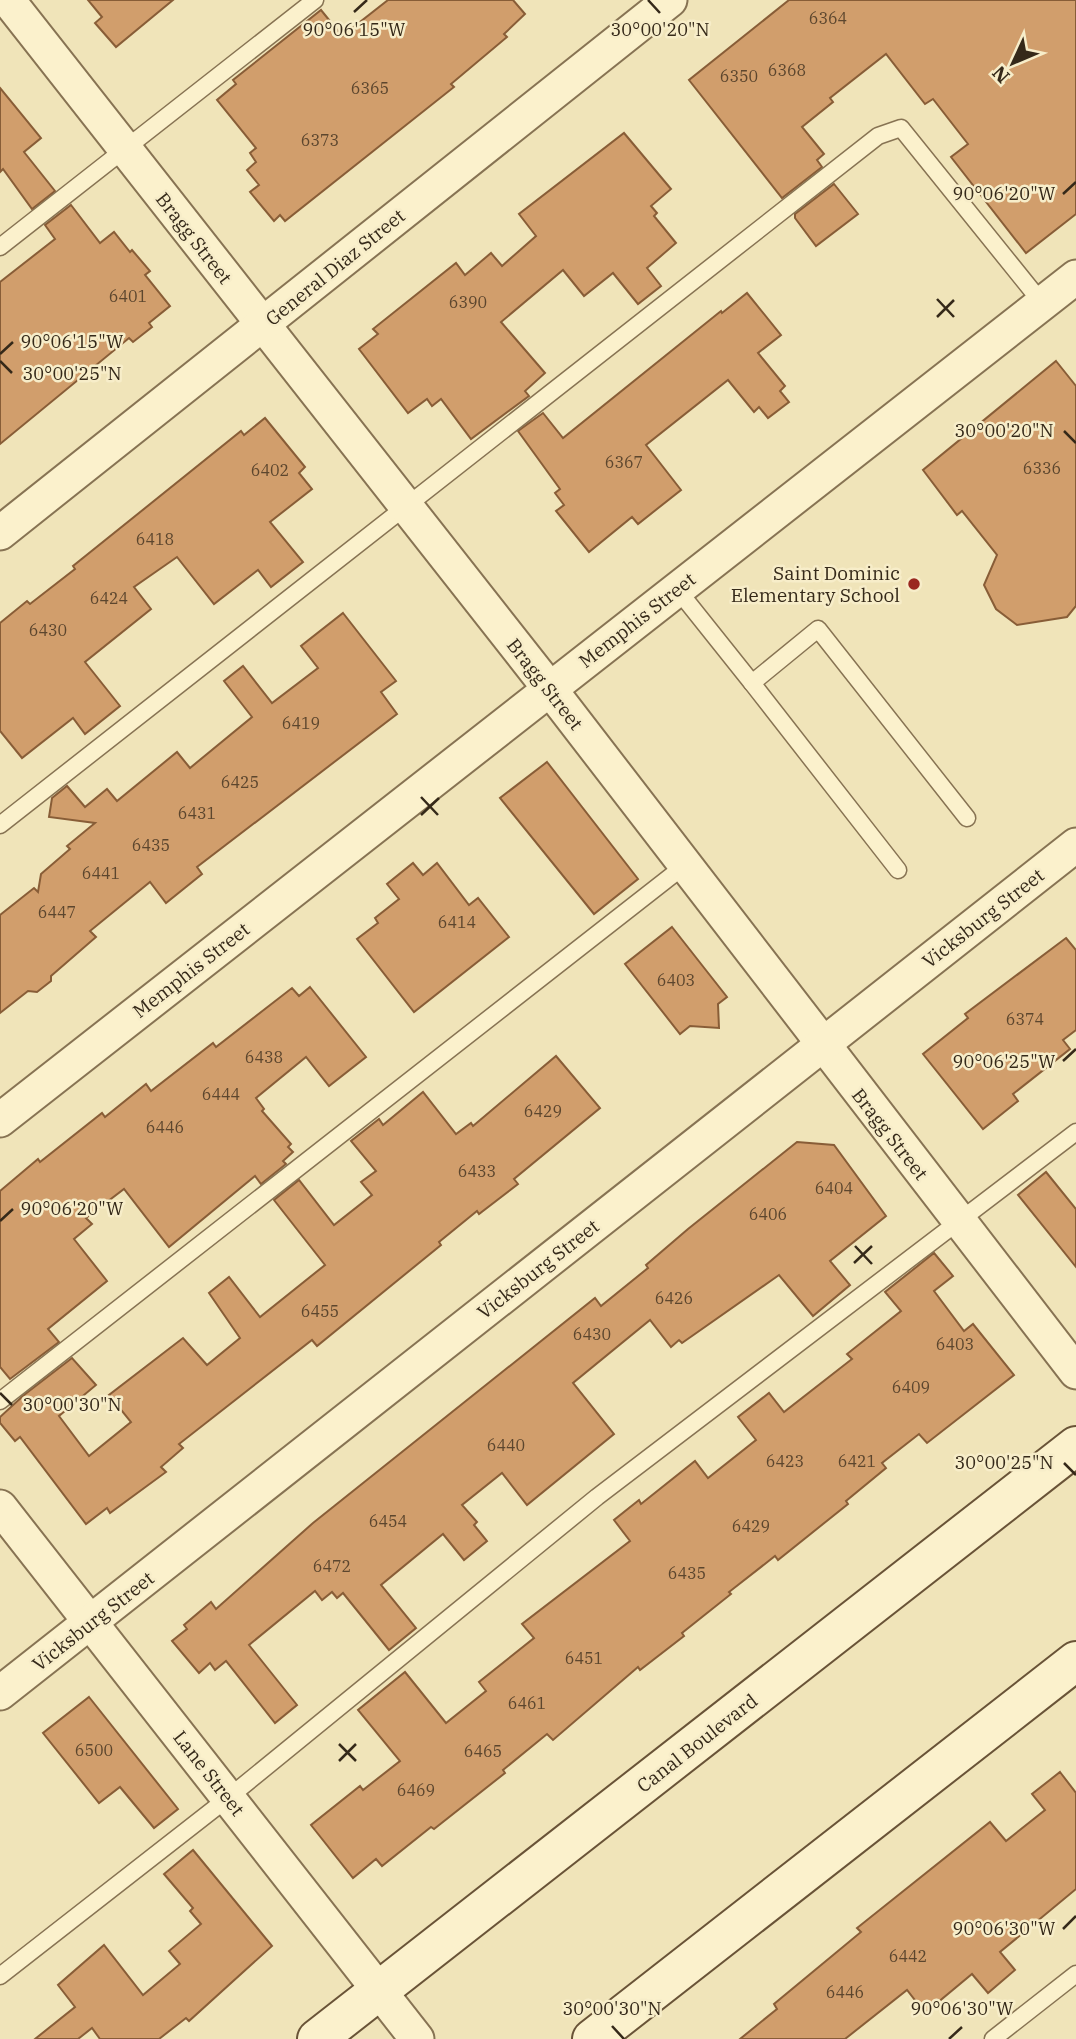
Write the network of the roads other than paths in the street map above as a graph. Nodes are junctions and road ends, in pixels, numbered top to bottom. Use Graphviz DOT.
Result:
graph roads {
  1 [pos="8,0"];
  2 [pos="315,0"];
  3 [pos="670,0"];
  4 [pos="124,149"];
  5 [pos="0,247"];
  6 [pos="1076,276"];
  7 [pos="1042,303"];
  8 [pos="262,326"];
  9 [pos="405,507"];
  10 [pos="0,533"];
  11 [pos="677,589"];
  12 [pos="752,683"];
  13 [pos="549,688"];
  14 [pos="967,818"];
  15 [pos="0,825"];
  16 [pos="1076,845"];
  17 [pos="684,866"];
  18 [pos="898,870"];
  19 [pos="821,1045"];
  20 [pos="0,1120"];
  21 [pos="1076,1132"];
  22 [pos="959,1222"];
  23 [pos="1076,1372"];
  24 [pos="0,1401"];
  25 [pos="1076,1446"];
  26 [pos="0,1507"];
  27 [pos="91,1623"];
  28 [pos="1076,1661"];
  29 [pos="0,1693"];
  30 [pos="228,1798"];
  31 [pos="1076,1974"];
  32 [pos="0,1976"];
  33 [pos="379,1991"];
  34 [pos="317,2039"];
  35 [pos="417,2039"];
  36 [pos="592,2039"];
  37 [pos="993,2039"];
  1 -- 4 [label="street, Bragg Street"];
  2 -- 4 [label="lane"];
  3 -- 8 [label="street, General Diaz Street"];
  4 -- 5 [label="lane"];
  4 -- 8 [label="street, Bragg Street"];
  6 -- 7 [label="street, Memphis Street"];
  7 -- 9 [label="lane"];
  7 -- 11 [label="street, Memphis Street"];
  8 -- 9 [label="street, Bragg Street"];
  8 -- 10 [label="street, General Diaz Street"];
  9 -- 13 [label="street, Bragg Street"];
  9 -- 15 [label="lane"];
  11 -- 12 [label="lane"];
  11 -- 13 [label="street, Memphis Street"];
  12 -- 14 [label="lane"];
  12 -- 18 [label="lane"];
  13 -- 17 [label="street, Bragg Street"];
  13 -- 20 [label="street, Memphis Street"];
  16 -- 19 [label="street, Vicksburg Street"];
  17 -- 19 [label="street, Bragg Street"];
  17 -- 24 [label="lane"];
  19 -- 22 [label="street, Bragg Street"];
  19 -- 27 [label="street, Vicksburg Street"];
  21 -- 22 [label="lane"];
  22 -- 23 [label="street, Bragg Street"];
  22 -- 30 [label="lane"];
  25 -- 33 [label="main road, Canal Boulevard"];
  26 -- 27 [label="street, Lane Street"];
  27 -- 29 [label="street, Vicksburg Street"];
  27 -- 30 [label="street, Lane Street"];
  28 -- 36 [label="main road"];
  30 -- 32 [label="lane"];
  30 -- 33 [label="street, Lane Street"];
  31 -- 37 [label="lane"];
  33 -- 34 [label="main road, Canal Boulevard"];
  33 -- 35 [label="street, Lane Street"];
}
